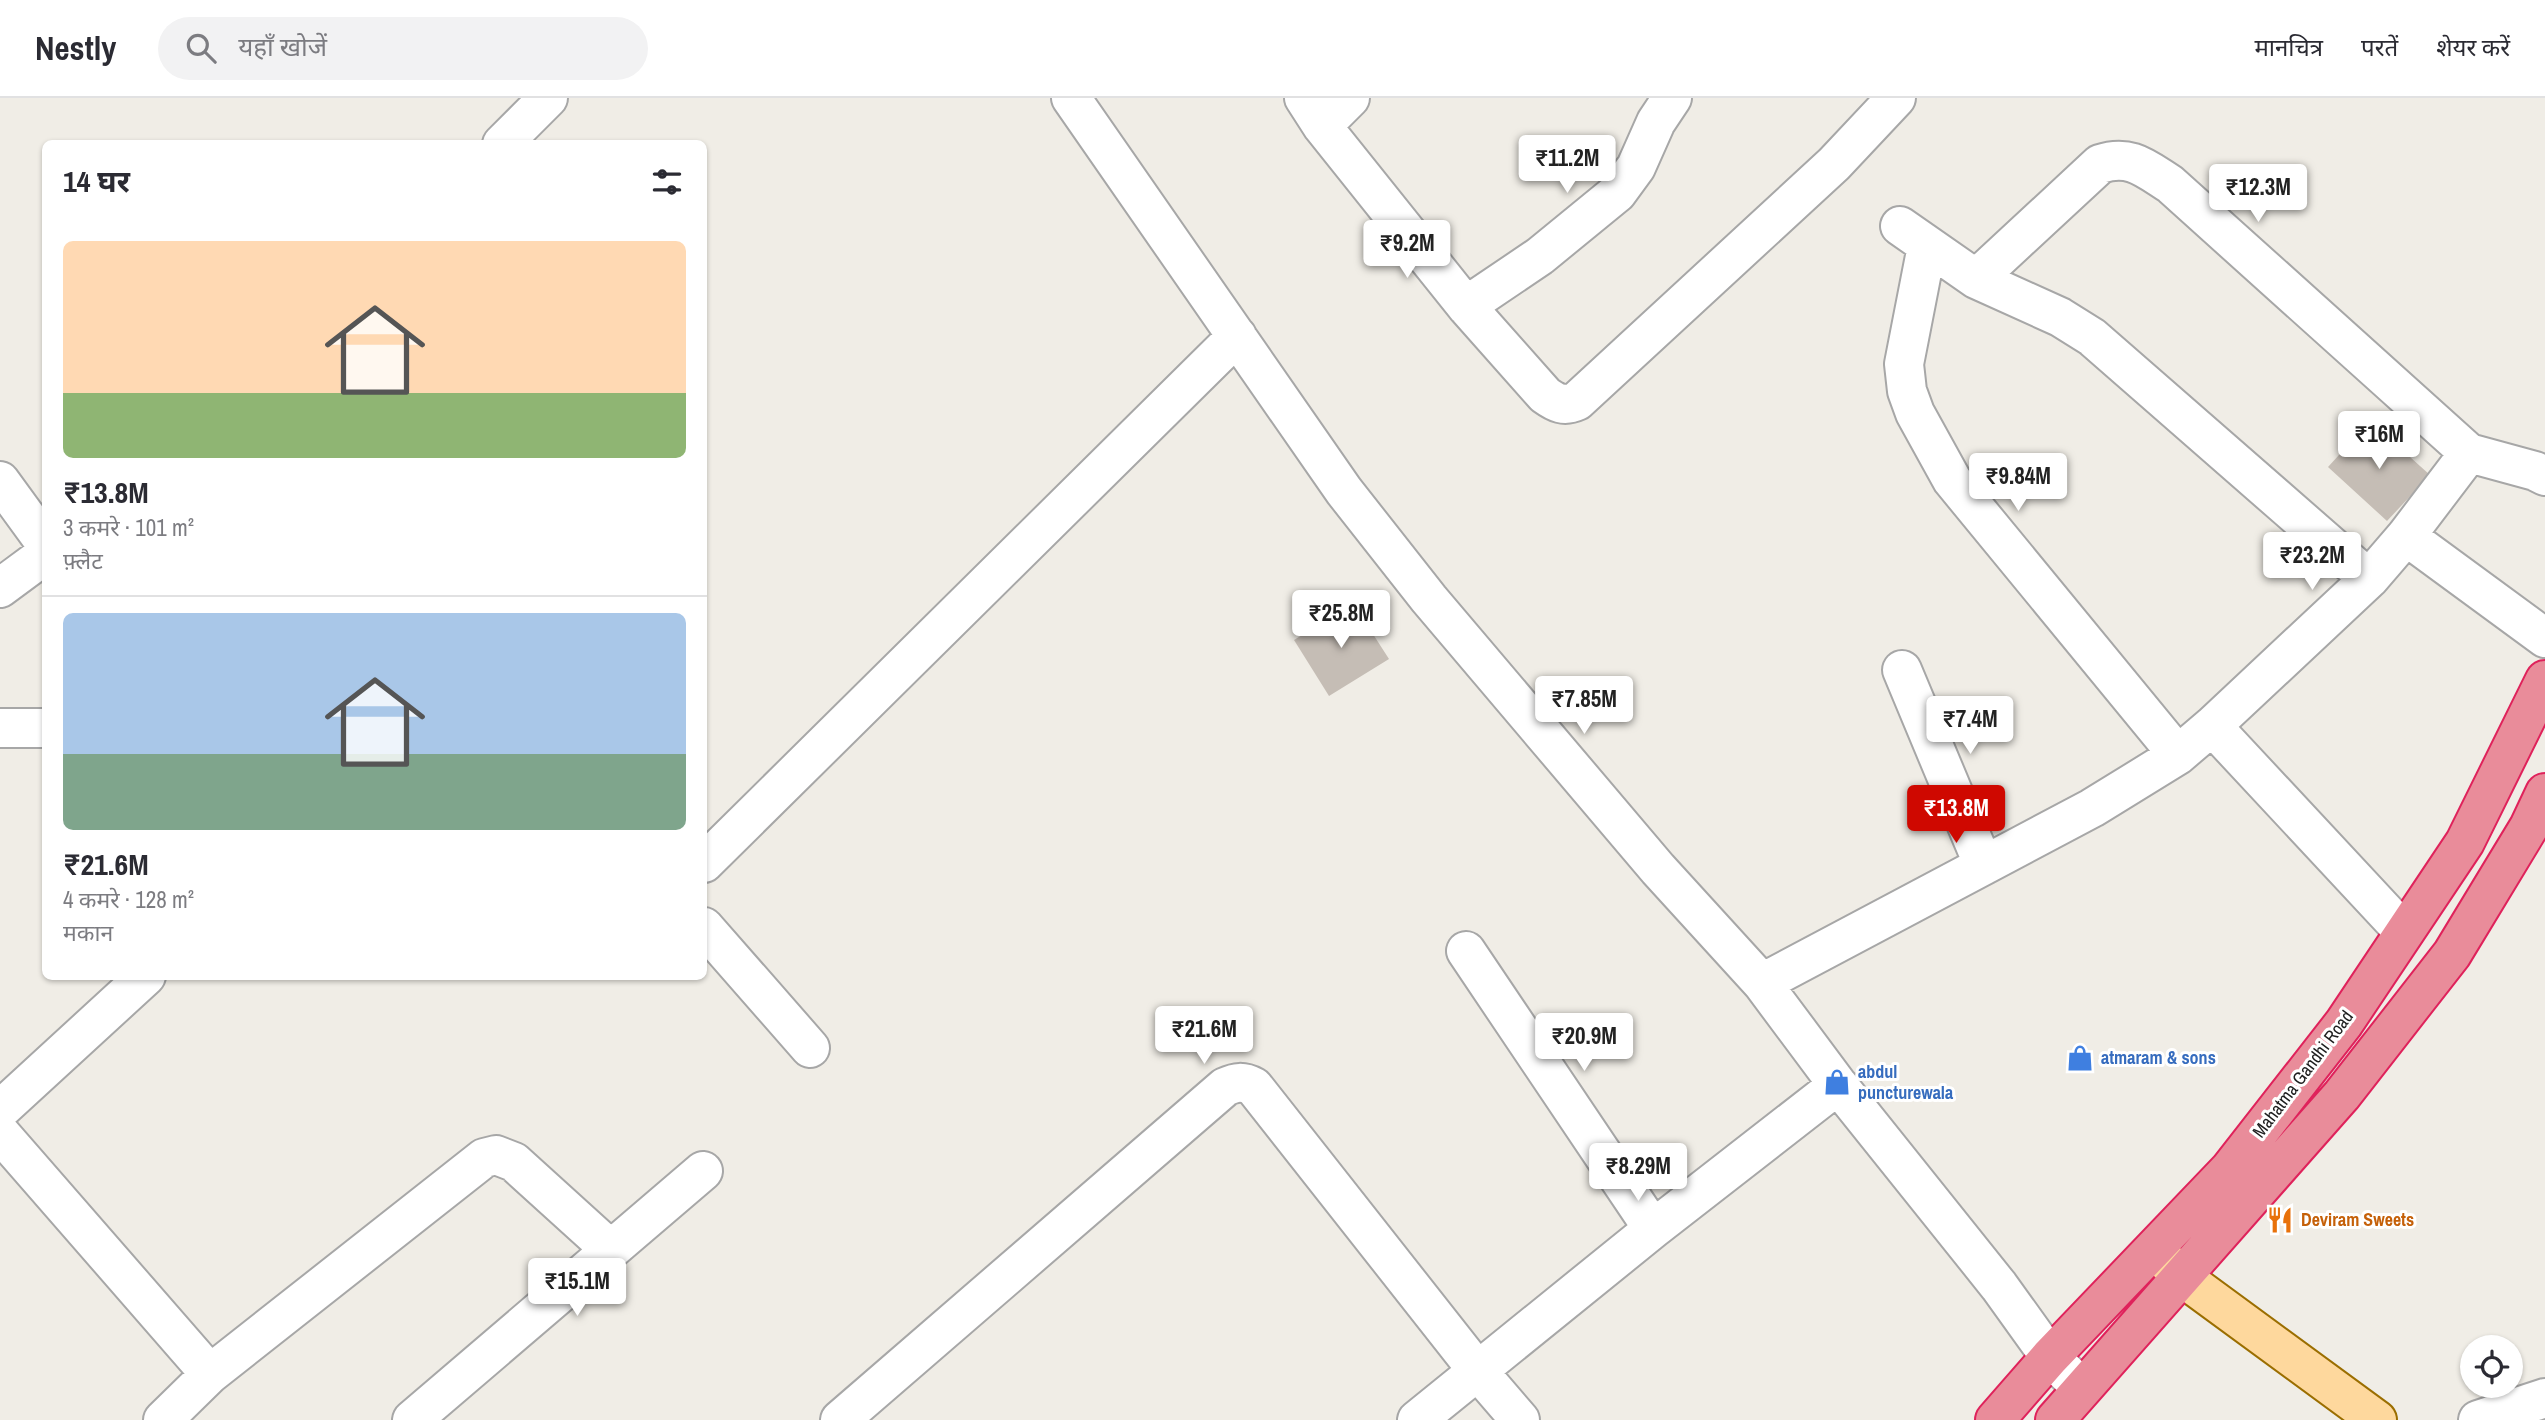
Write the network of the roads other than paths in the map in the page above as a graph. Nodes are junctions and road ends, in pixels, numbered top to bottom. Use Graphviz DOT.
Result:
graph roads {
  1 [pos="548,98"];
  2 [pos="1071,98"];
  3 [pos="1349,98"];
  4 [pos="1672,98"];
  5 [pos="1896,98"];
  6 [pos="1313,112"];
  7 [pos="506,140"];
  8 [pos="1976,279"];
  9 [pos="1466,306"];
  10 [pos="1237,336"];
  11 [pos="2469,453"];
  12 [pos="2545,476"];
  13 [pos="0,481"];
  14 [pos="42,534"];
  15 [pos="2406,536"];
  16 [pos="2370,579"];
  17 [pos="0,588"];
  18 [pos="2545,638"];
  19 [pos="1902,670"];
  20 [pos="2545,680"];
  21 [pos="2212,726"];
  22 [pos="0,728"];
  23 [pos="42,728"];
  24 [pos="2178,755"];
  25 [pos="2545,793"];
  26 [pos="707,860"];
  27 [pos="1983,864"];
  28 [pos="707,930"];
  29 [pos="2404,932"];
  30 [pos="1466,951"];
  31 [pos="142,980"];
  32 [pos="1762,984"];
  33 [pos="810,1048"];
  34 [pos="1838,1085"];
  35 [pos="0,1110"];
  36 [pos="0,1133"];
  37 [pos="703,1171"];
  38 [pos="1653,1229"];
  39 [pos="611,1250"];
  40 [pos="2154,1250"];
  41 [pos="2182,1276"];
  42 [pos="2050,1357"];
  43 [pos="1477,1370"];
  44 [pos="210,1374"];
  45 [pos="2082,1388"];
  46 [pos="2545,1398"];
  47 [pos="163,1420"];
  48 [pos="412,1420"];
  49 [pos="840,1420"];
  50 [pos="1417,1420"];
  51 [pos="1520,1420"];
  52 [pos="1994,1420"];
  53 [pos="2055,1420"];
  54 [pos="2377,1420"];
  55 [pos="2478,1420"];
  1 -- 7 [label="street"];
  2 -- 10 [label="street"];
  3 -- 6 [label="street"];
  4 -- 9 [label="street"];
  5 -- 9 [label="street"];
  6 -- 9 [label="street"];
  8 -- 11 [label="street"];
  8 -- 16 [label="street"];
  8 -- 24 [label="street"];
  10 -- 26 [label="street"];
  10 -- 32 [label="street"];
  11 -- 12 [label="street"];
  11 -- 15 [label="street"];
  13 -- 14 [label="street"];
  14 -- 17 [label="street"];
  15 -- 16 [label="street"];
  15 -- 18 [label="street"];
  16 -- 21 [label="street"];
  19 -- 27 [label="street"];
  20 -- 29 [label="highway, Mahatma Gandhi Road"];
  21 -- 24 [label="street"];
  21 -- 29 [label="street"];
  22 -- 23 [label="street"];
  24 -- 27 [label="street"];
  25 -- 41 [label="highway"];
  27 -- 32 [label="street"];
  28 -- 33 [label="street"];
  29 -- 40 [label="highway, Mahatma Gandhi Road"];
  30 -- 38 [label="street"];
  31 -- 35 [label="street"];
  32 -- 34 [label="street"];
  34 -- 38 [label="street"];
  34 -- 42 [label="street"];
  36 -- 44 [label="street"];
  37 -- 39 [label="street"];
  38 -- 43 [label="street"];
  39 -- 44 [label="street"];
  39 -- 48 [label="street"];
  40 -- 41 [label="main road"];
  40 -- 42 [label="highway, Mahatma Gandhi Road"];
  41 -- 45 [label="highway"];
  41 -- 54 [label="main road"];
  42 -- 45 [label="street"];
  42 -- 52 [label="highway, Mahatma Gandhi Road"];
  43 -- 49 [label="street"];
  43 -- 50 [label="street"];
  43 -- 51 [label="street"];
  44 -- 47 [label="street"];
  45 -- 53 [label="highway"];
  46 -- 55 [label="street"];
}
